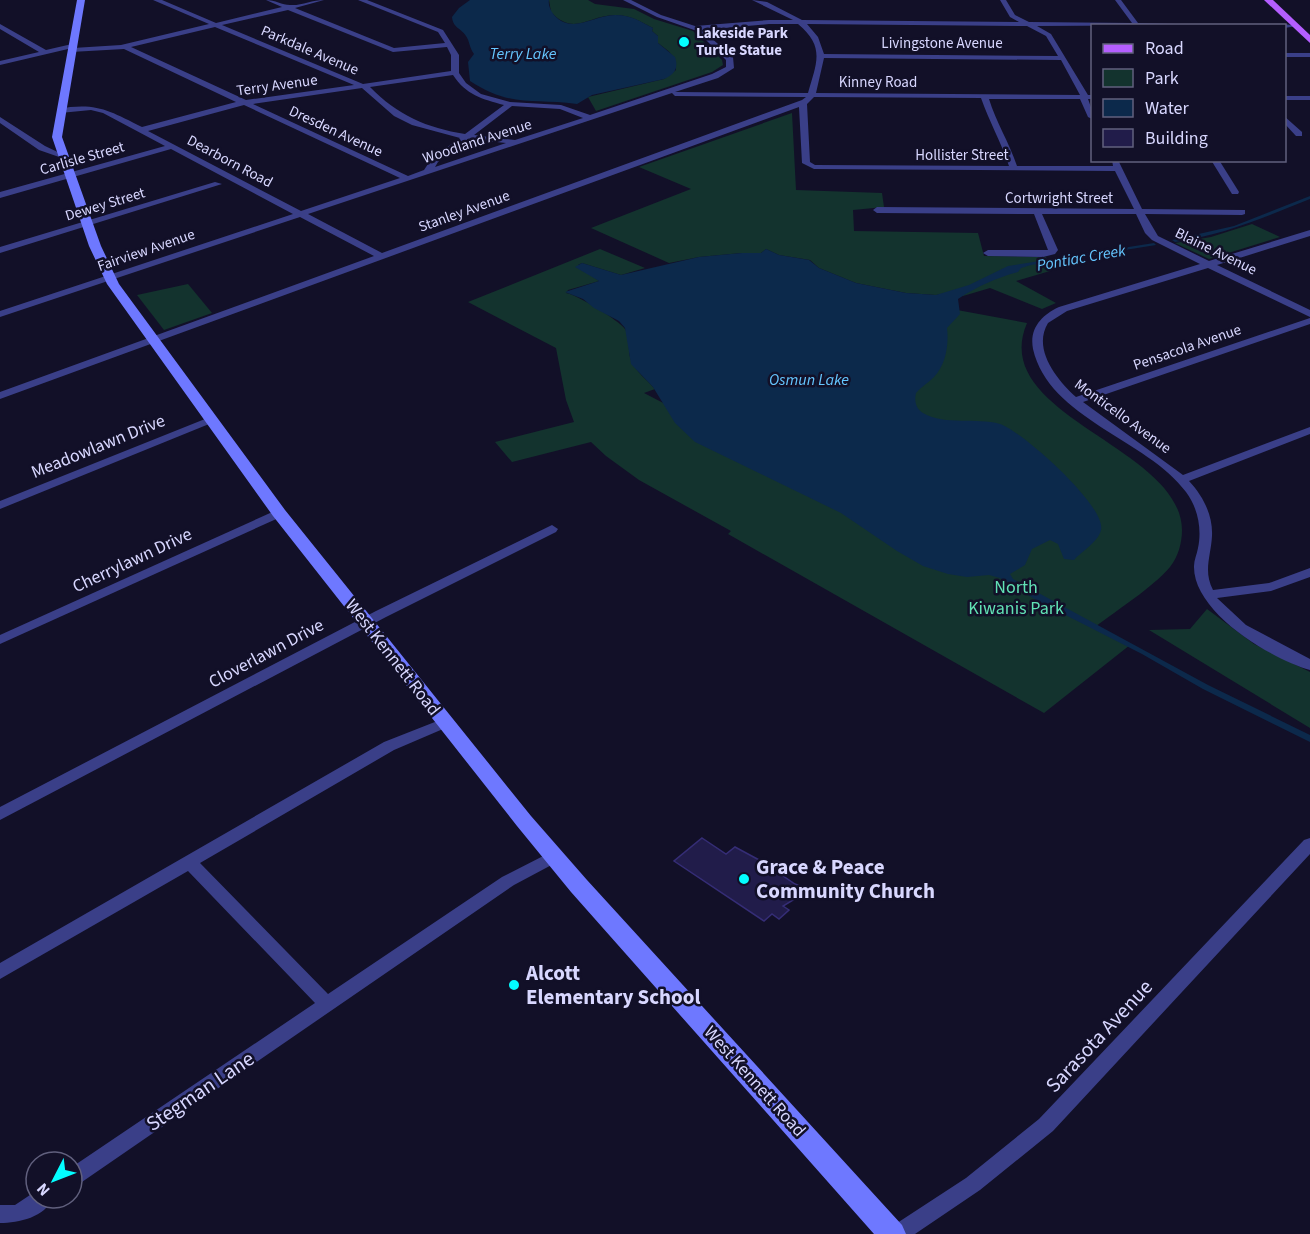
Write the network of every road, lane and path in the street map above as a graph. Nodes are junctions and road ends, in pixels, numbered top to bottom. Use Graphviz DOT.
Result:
graph roads {
  1 [pos="81,0"];
  2 [pos="156,0"];
  3 [pos="269,0"];
  4 [pos="321,0"];
  5 [pos="361,0"];
  6 [pos="626,0"];
  7 [pos="755,0"];
  8 [pos="1003,0"];
  9 [pos="1118,0"];
  10 [pos="1268,0"];
  11 [pos="288,8"];
  12 [pos="799,22"];
  13 [pos="1030,24"];
  14 [pos="1136,24"];
  15 [pos="214,25"];
  16 [pos="1091,25"];
  17 [pos="1286,26"];
  18 [pos="1295,26"];
  19 [pos="0,27"];
  20 [pos="697,28"];
  21 [pos="1310,40"];
  22 [pos="449,45"];
  23 [pos="124,46"];
  24 [pos="71,48"];
  25 [pos="44,52"];
  26 [pos="1286,55"];
  27 [pos="1310,55"];
  28 [pos="821,56"];
  29 [pos="1063,58"];
  30 [pos="0,63"];
  31 [pos="455,73"];
  32 [pos="361,86"];
  33 [pos="663,94"];
  34 [pos="812,95"];
  35 [pos="984,96"];
  36 [pos="1088,96"];
  37 [pos="1286,98"];
  38 [pos="1310,98"];
  39 [pos="803,102"];
  40 [pos="245,103"];
  41 [pos="510,104"];
  42 [pos="60,111"];
  43 [pos="1091,112"];
  44 [pos="591,118"];
  45 [pos="0,119"];
  46 [pos="1286,120"];
  47 [pos="141,130"];
  48 [pos="1299,134"];
  49 [pos="467,136"];
  50 [pos="518,142"];
  51 [pos="172,146"];
  52 [pos="62,156"];
  53 [pos="1216,162"];
  54 [pos="1116,165"];
  55 [pos="1014,169"];
  56 [pos="428,171"];
  57 [pos="69,176"];
  58 [pos="406,178"];
  59 [pos="218,184"];
  60 [pos="1235,192"];
  61 [pos="0,195"];
  62 [pos="877,210"];
  63 [pos="1037,211"];
  64 [pos="1140,212"];
  65 [pos="1242,212"];
  66 [pos="300,214"];
  67 [pos="87,224"];
  68 [pos="1310,233"];
  69 [pos="0,250"];
  70 [pos="988,254"];
  71 [pos="382,257"];
  72 [pos="1208,264"];
  73 [pos="110,278"];
  74 [pos="0,314"];
  75 [pos="1310,314"];
  76 [pos="1310,321"];
  77 [pos="153,340"];
  78 [pos="0,396"];
  79 [pos="1074,401"];
  80 [pos="210,420"];
  81 [pos="1310,430"];
  82 [pos="1181,480"];
  83 [pos="0,505"];
  84 [pos="279,513"];
  85 [pos="552,529"];
  86 [pos="1310,572"];
  87 [pos="1209,595"];
  88 [pos="366,623"];
  89 [pos="0,640"];
  90 [pos="1310,665"];
  91 [pos="445,723"];
  92 [pos="0,814"];
  93 [pos="1310,844"];
  94 [pos="554,857"];
  95 [pos="189,862"];
  96 [pos="0,972"];
  97 [pos="327,1004"];
  98 [pos="84,1170"];
  99 [pos="24,1210"];
  100 [pos="0,1214"];
  101 [pos="892,1234"];
  102 [pos="898,1234"];
  1 -- 24 [label="street, West Kennett Road"];
  2 -- 15 [label="street, Parkdale Avenue"];
  3 -- 11 [label="street"];
  4 -- 11 [label="street"];
  5 -- 22 [label="street"];
  6 -- 20 [label="street"];
  7 -- 12 [label="street"];
  8 -- 13 [label="street"];
  9 -- 14 [label="street"];
  10 -- 18 [label="main road"];
  11 -- 15 [label="street"];
  11 -- 22 [label="street"];
  12 -- 13 [label="street"];
  12 -- 20 [label="street"];
  12 -- 28 [label="street"];
  13 -- 16 [label="street"];
  13 -- 29 [label="street"];
  15 -- 23 [label="street"];
  15 -- 32 [label="street, Parkdale Avenue"];
  17 -- 18 [label="street"];
  18 -- 21 [label="main road"];
  19 -- 25 [label="street"];
  20 -- 33 [label="street, Woodland Avenue"];
  22 -- 31 [label="street"];
  23 -- 24 [label="street"];
  23 -- 40 [label="street, Dresden Avenue"];
  24 -- 25 [label="street"];
  24 -- 42 [label="street, West Kennett Road"];
  25 -- 30 [label="street"];
  26 -- 27 [label="street"];
  28 -- 29 [label="street, Livingstone Avenue"];
  28 -- 34 [label="street"];
  29 -- 36 [label="street"];
  31 -- 32 [label="street, Terry Avenue"];
  31 -- 41 [label="street"];
  32 -- 40 [label="street, Terry Avenue"];
  32 -- 49 [label="street, Parkdale Avenue"];
  33 -- 34 [label="street, Kinney Road"];
  33 -- 44 [label="street, Woodland Avenue"];
  34 -- 35 [label="street, Kinney Road"];
  34 -- 39 [label="street, Stanley Avenue"];
  35 -- 36 [label="street, Kinney Road"];
  35 -- 55 [label="street"];
  36 -- 43 [label="street"];
  37 -- 38 [label="street"];
  39 -- 55 [label="street, Hollister Street"];
  39 -- 71 [label="street, Stanley Avenue"];
  40 -- 47 [label="street, Terry Avenue"];
  40 -- 58 [label="street, Dresden Avenue"];
  41 -- 44 [label="street"];
  41 -- 49 [label="street"];
  42 -- 47 [label="street, Dearborn Road"];
  42 -- 52 [label="street, West Kennett Road"];
  44 -- 50 [label="street, Woodland Avenue"];
  45 -- 52 [label="street"];
  46 -- 48 [label="street"];
  47 -- 51 [label="street, Dearborn Road"];
  49 -- 50 [label="street, Parkdale Avenue"];
  49 -- 56 [label="street"];
  50 -- 56 [label="street, Woodland Avenue"];
  51 -- 57 [label="street, Carlisle Street"];
  51 -- 66 [label="street, Dearborn Road"];
  52 -- 57 [label="street, West Kennett Road"];
  53 -- 60 [label="street"];
  54 -- 55 [label="street, Hollister Street"];
  54 -- 64 [label="street, Blaine Avenue"];
  56 -- 58 [label="street, Woodland Avenue"];
  57 -- 61 [label="street, Carlisle Street"];
  57 -- 67 [label="street, West Kennett Road"];
  58 -- 66 [label="street, Woodland Avenue"];
  59 -- 67 [label="street, Dewey Street"];
  62 -- 63 [label="street, Cortwright Street"];
  63 -- 64 [label="street, Cortwright Street"];
  63 -- 70 [label="street"];
  64 -- 65 [label="street, Cortwright Street"];
  64 -- 72 [label="street, Blaine Avenue"];
  66 -- 71 [label="street, Dearborn Road"];
  66 -- 73 [label="street, Fairview Avenue"];
  67 -- 69 [label="street, Dewey Street"];
  67 -- 73 [label="street, West Kennett Road"];
  68 -- 72 [label="street, Monticello Avenue"];
  71 -- 77 [label="street, Stanley Avenue"];
  72 -- 75 [label="street, Blaine Avenue"];
  72 -- 79 [label="street, Monticello Avenue"];
  73 -- 74 [label="street, Fairview Avenue"];
  73 -- 77 [label="street, West Kennett Road"];
  76 -- 79 [label="street, Pensacola Avenue"];
  77 -- 78 [label="street, Stanley Avenue"];
  77 -- 80 [label="street, West Kennett Road"];
  79 -- 82 [label="street, Monticello Avenue"];
  80 -- 83 [label="street, Meadowlawn Drive"];
  80 -- 84 [label="street, West Kennett Road"];
  81 -- 82 [label="street"];
  82 -- 87 [label="street, Monticello Avenue"];
  84 -- 88 [label="street, West Kennett Road"];
  84 -- 89 [label="street, Cherrylawn Drive"];
  85 -- 88 [label="street, Cloverlawn Drive"];
  86 -- 87 [label="street"];
  87 -- 90 [label="street"];
  88 -- 91 [label="street, West Kennett Road"];
  88 -- 92 [label="street, Cloverlawn Drive"];
  91 -- 94 [label="street, West Kennett Road"];
  91 -- 95 [label="street"];
  93 -- 102 [label="street, Sarasota Avenue"];
  94 -- 97 [label="street, Stegman Lane"];
  94 -- 101 [label="street, West Kennett Road"];
  95 -- 96 [label="street"];
  95 -- 97 [label="street"];
  97 -- 98 [label="street, Stegman Lane"];
  99 -- 100 [label="street"];
}
